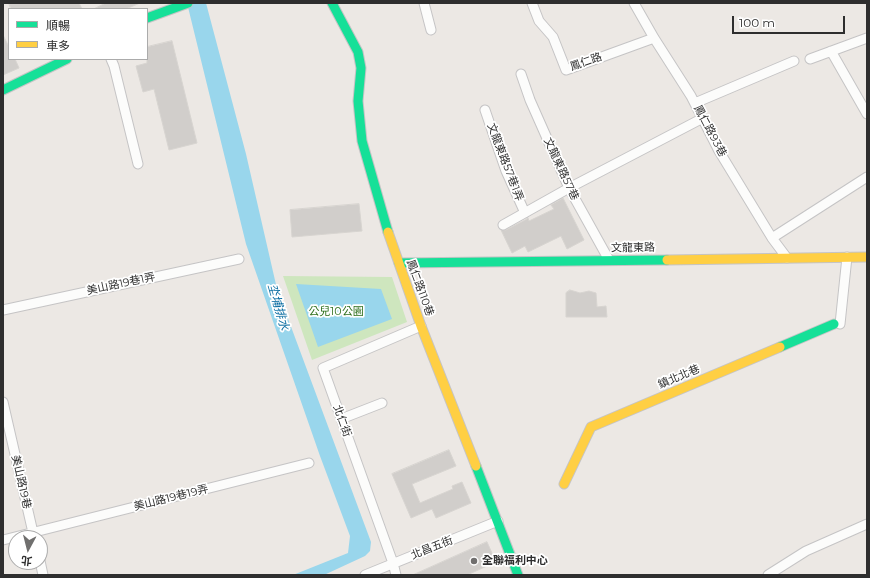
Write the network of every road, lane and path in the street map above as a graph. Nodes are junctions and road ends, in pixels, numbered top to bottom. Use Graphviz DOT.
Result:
graph roads {
  1 [pos="188,3"];
  2 [pos="332,3"];
  3 [pos="424,3"];
  4 [pos="532,3"];
  5 [pos="634,3"];
  6 [pos="148,18"];
  7 [pos="431,30"];
  8 [pos="654,38"];
  9 [pos="866,40"];
  10 [pos="831,51"];
  11 [pos="810,59"];
  12 [pos="65,60"];
  13 [pos="111,60"];
  14 [pos="794,62"];
  15 [pos="520,74"];
  16 [pos="3,90"];
  17 [pos="695,103"];
  18 [pos="485,110"];
  19 [pos="867,114"];
  20 [pos="703,118"];
  21 [pos="138,164"];
  22 [pos="867,177"];
  23 [pos="569,188"];
  24 [pos="525,213"];
  25 [pos="503,225"];
  26 [pos="772,238"];
  27 [pos="847,257"];
  28 [pos="867,257"];
  29 [pos="787,258"];
  30 [pos="239,259"];
  31 [pos="609,260"];
  32 [pos="398,263"];
  33 [pos="3,310"];
  34 [pos="421,326"];
  35 [pos="3,402"];
  36 [pos="382,403"];
  37 [pos="341,419"];
  38 [pos="309,463"];
  39 [pos="564,484"];
  40 [pos="498,521"];
  41 [pos="867,524"];
  42 [pos="33,530"];
  43 [pos="48,531"];
  44 [pos="393,564"];
  45 [pos="365,575"];
  46 [pos="396,575"];
  47 [pos="518,575"];
  48 [pos="768,575"];
  1 -- 6 [label="street"];
  2 -- 32 [label="street, 鳳仁路110巷"];
  3 -- 7 [label="street"];
  4 -- 8 [label="street, 鳳仁路"];
  5 -- 8 [label="street, 鳳仁路93巷"];
  8 -- 17 [label="street, 鳳仁路93巷"];
  9 -- 10 [label="street"];
  10 -- 11 [label="street"];
  10 -- 19 [label="street"];
  12 -- 16 [label="street"];
  13 -- 21 [label="street"];
  14 -- 17 [label="street"];
  15 -- 23 [label="street, 文龍東路57巷"];
  17 -- 20 [label="street, 鳳仁路93巷"];
  18 -- 24 [label="street, 文龍東路57巷1弄"];
  20 -- 23 [label="street"];
  20 -- 26 [label="street, 鳳仁路93巷"];
  22 -- 26 [label="street"];
  23 -- 24 [label="street"];
  23 -- 31 [label="street, 文龍東路57巷"];
  24 -- 25 [label="street"];
  26 -- 29 [label="street, 鳳仁路93巷"];
  27 -- 28 [label="street, 文龍東路"];
  27 -- 29 [label="street, 文龍東路"];
  27 -- 39 [label="street, 鎮北北巷"];
  29 -- 31 [label="street, 文龍東路"];
  30 -- 33 [label="street, 美山路19巷1弄"];
  31 -- 32 [label="street, 文龍東路"];
  32 -- 34 [label="street, 鳳仁路110巷"];
  34 -- 37 [label="street, 北仁街"];
  34 -- 40 [label="street, 鳳仁路110巷"];
  35 -- 42 [label="street, 美山路19巷"];
  36 -- 37 [label="street"];
  37 -- 44 [label="street, 北仁街"];
  38 -- 43 [label="street, 美山路19巷19弄"];
  40 -- 44 [label="street, 北昌五街"];
  40 -- 47 [label="street, 鳳仁路110巷"];
  41 -- 48 [label="street"];
  44 -- 45 [label="street, 北昌五街"];
  44 -- 46 [label="street, 北仁街"];
}
